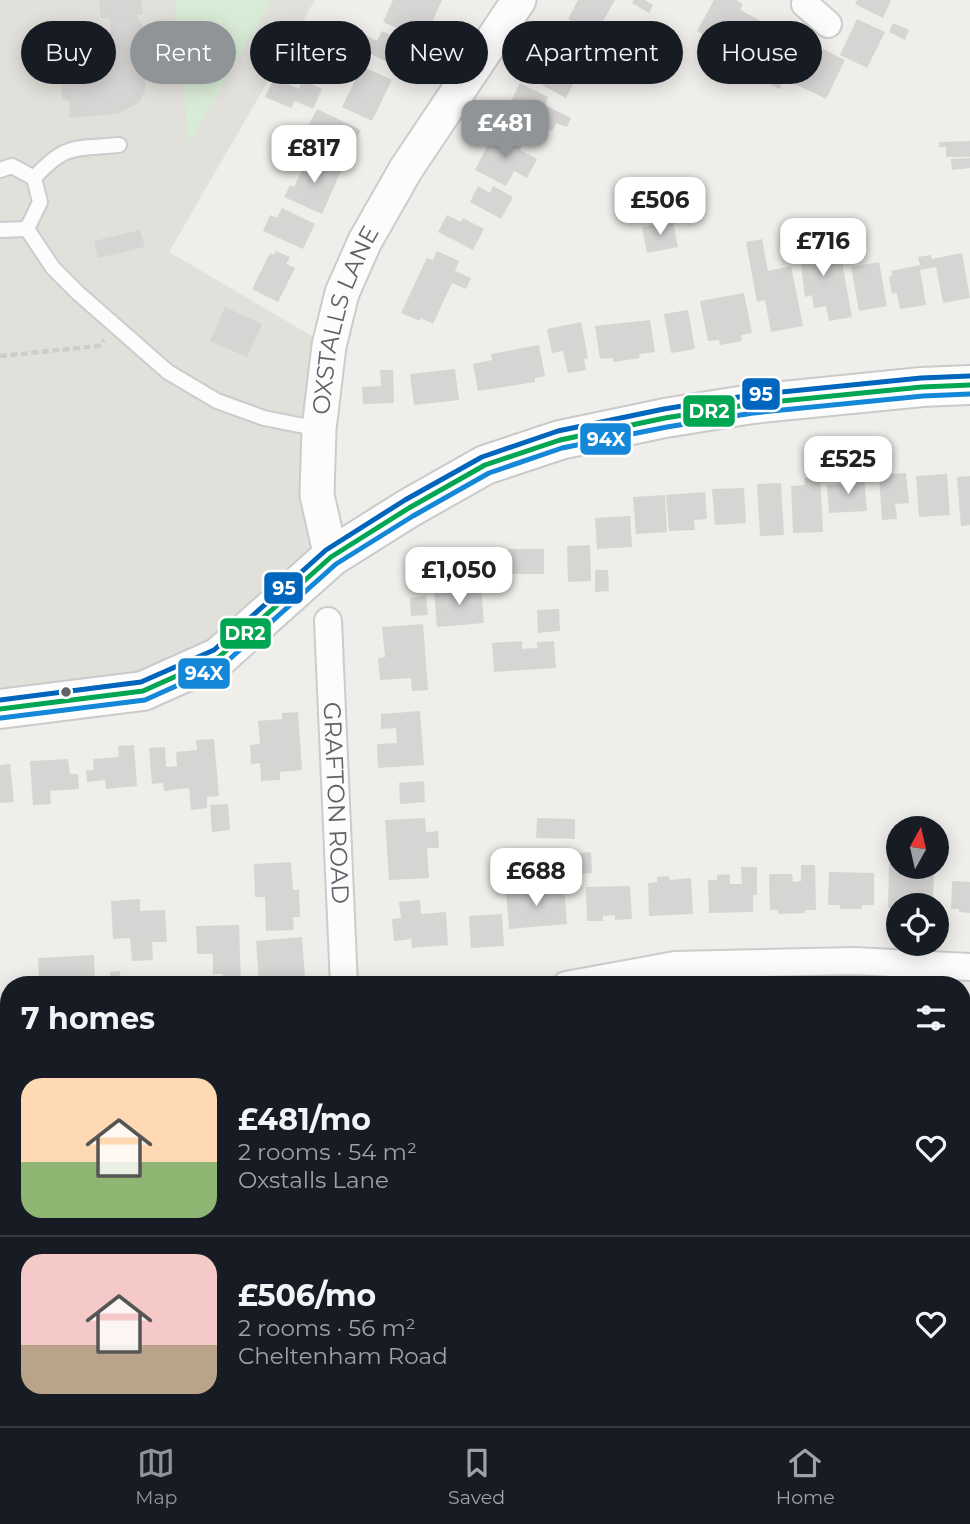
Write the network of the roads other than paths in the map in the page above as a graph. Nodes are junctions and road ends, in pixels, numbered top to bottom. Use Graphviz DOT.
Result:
graph roads {
  1 [pos="519,0"];
  2 [pos="798,1"];
  3 [pos="828,24"];
  4 [pos="119,145"];
  5 [pos="0,170"];
  6 [pos="34,178"];
  7 [pos="27,229"];
  8 [pos="0,230"];
  9 [pos="970,385"];
  10 [pos="319,429"];
  11 [pos="331,557"];
  12 [pos="328,621"];
  13 [pos="0,709"];
  14 [pos="970,967"];
  15 [pos="344,976"];
  16 [pos="615,976"];
  1 -- 10 [label="street, OXSTALLS LANE"];
  2 -- 3 [label="street"];
  4 -- 6 [label="lane"];
  5 -- 6 [label="lane"];
  6 -- 7 [label="lane"];
  7 -- 8 [label="lane"];
  7 -- 10 [label="lane"];
  9 -- 11 [label="main road"];
  10 -- 11 [label="street, OXSTALLS LANE"];
  11 -- 13 [label="main road"];
  12 -- 15 [label="street, GRAFTON ROAD"];
  14 -- 16 [label="street"];
}
